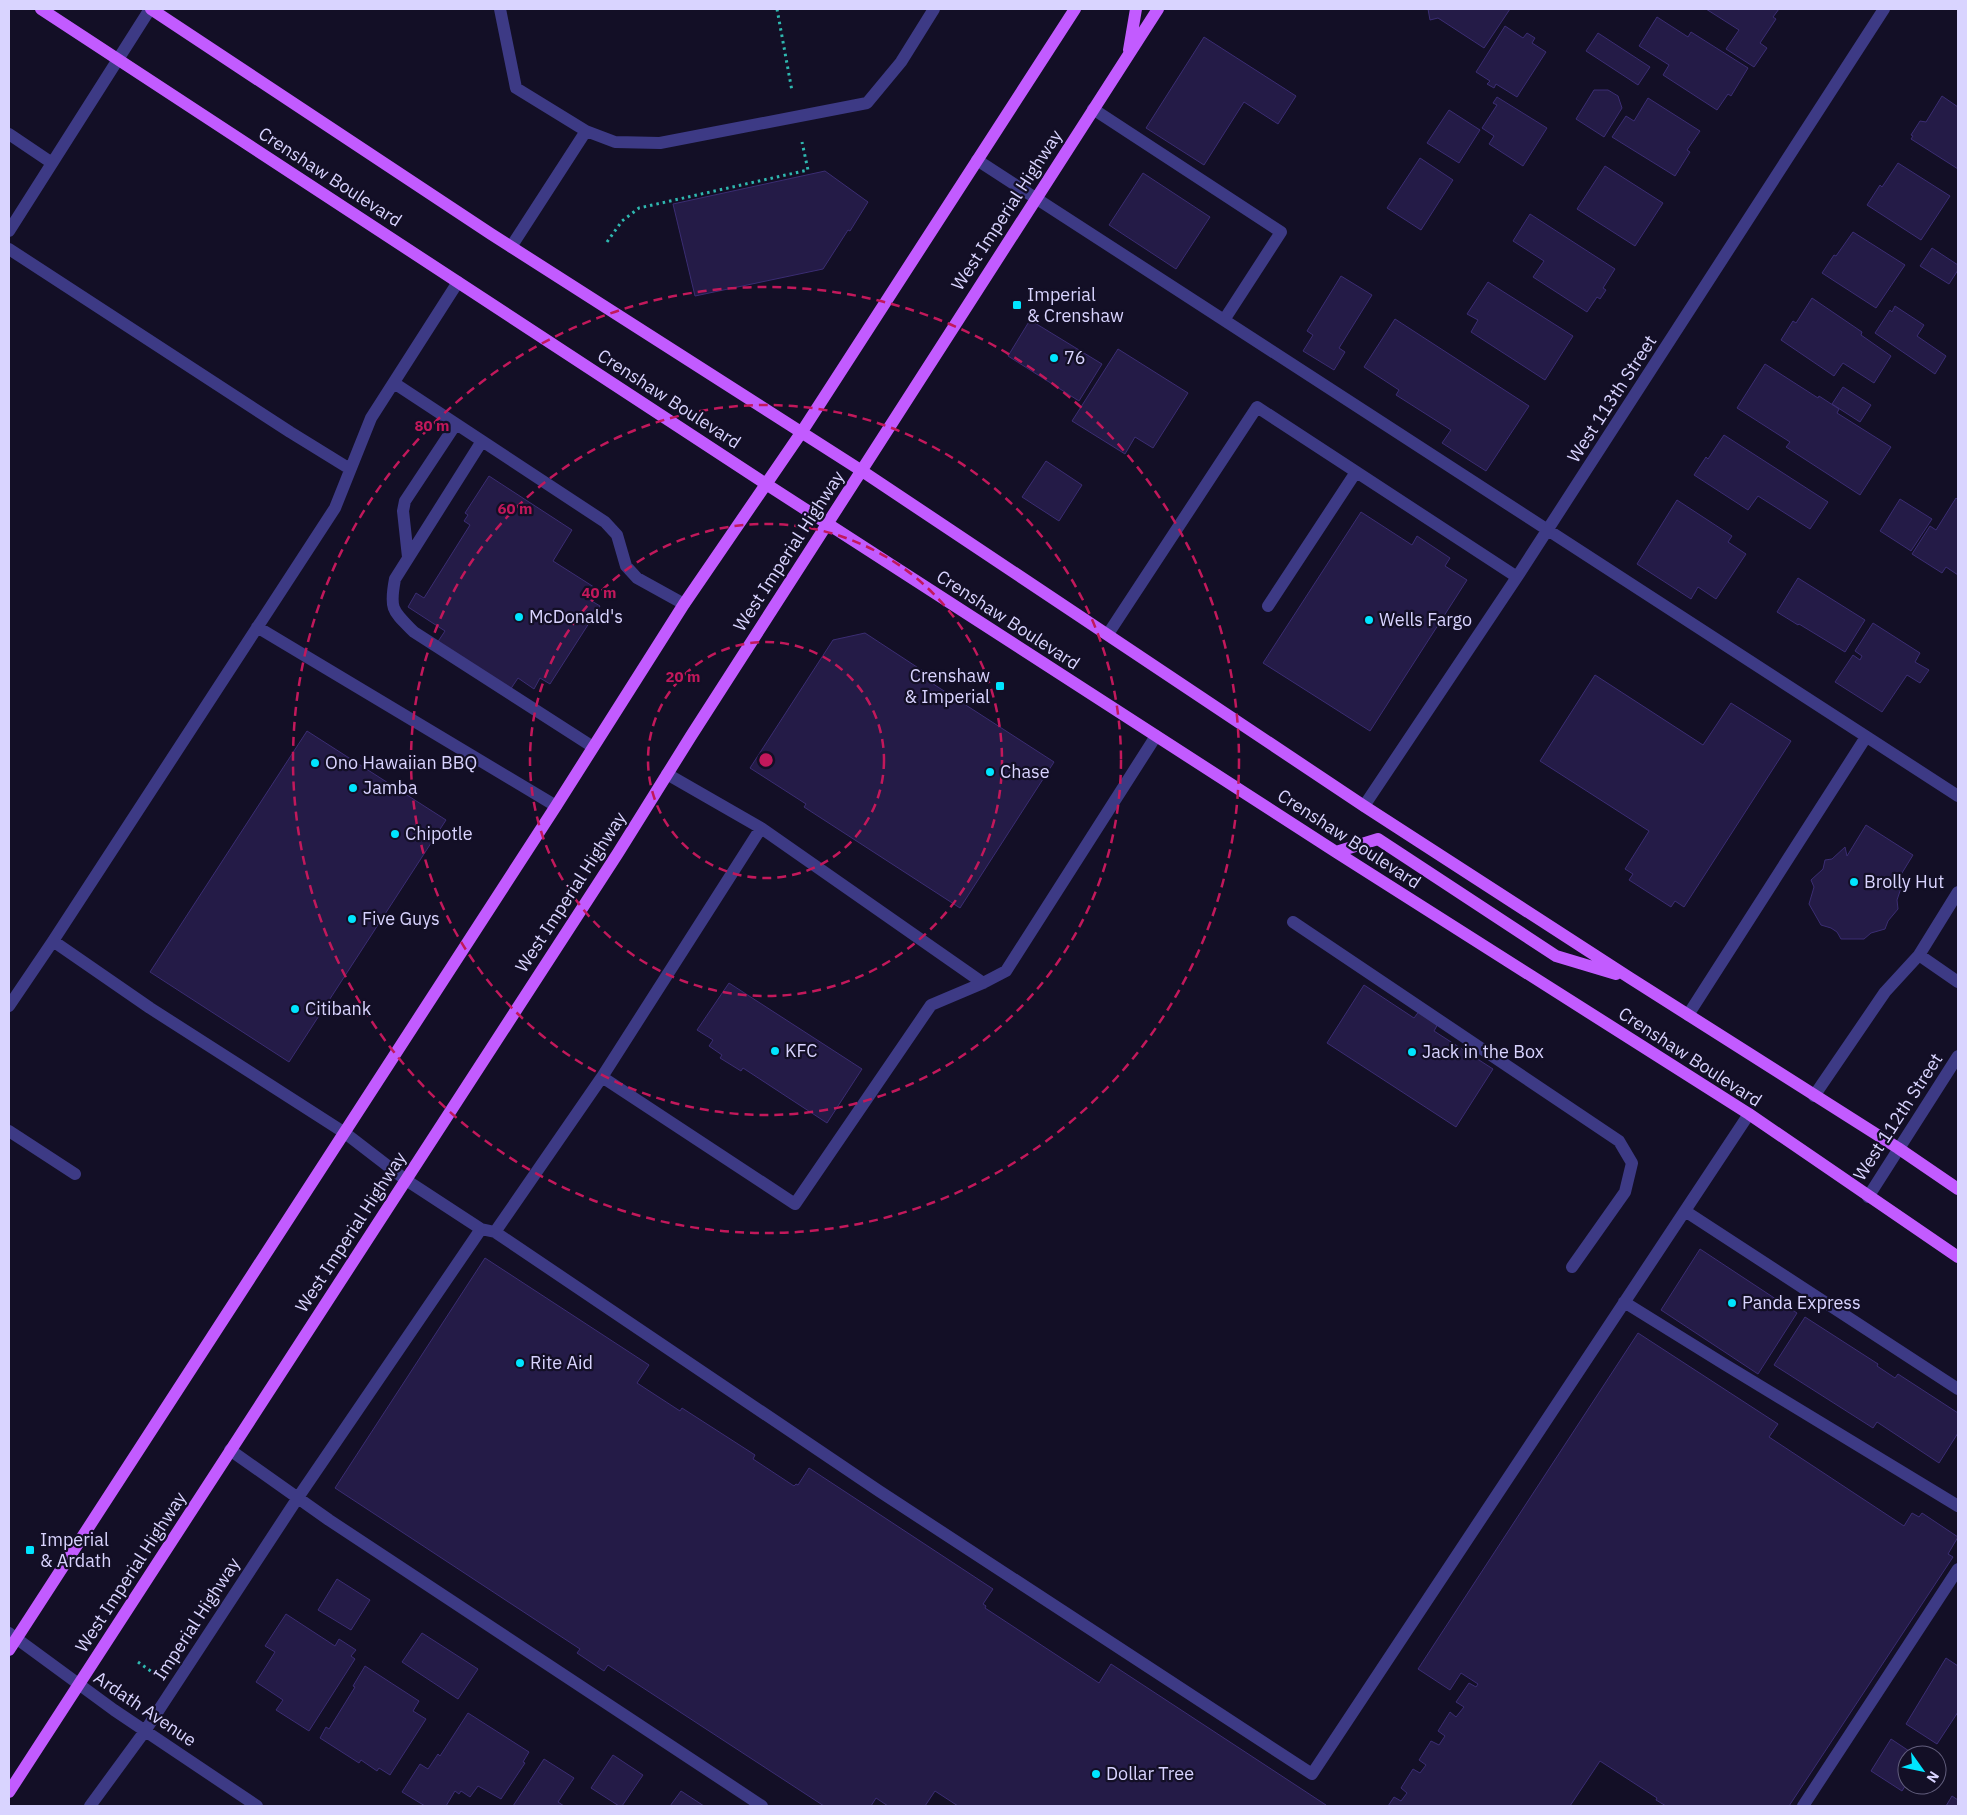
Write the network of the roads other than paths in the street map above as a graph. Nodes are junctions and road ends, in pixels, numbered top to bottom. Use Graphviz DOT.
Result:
graph roads {
  1 [pos="41,9"];
  2 [pos="150,9"];
  3 [pos="500,9"];
  4 [pos="934,9"];
  5 [pos="1075,9"];
  6 [pos="1136,9"];
  7 [pos="1158,9"];
  8 [pos="1884,9"];
  9 [pos="1128,54"];
  10 [pos="119,58"];
  11 [pos="1093,109"];
  12 [pos="586,131"];
  13 [pos="9,134"];
  14 [pos="977,160"];
  15 [pos="52,163"];
  16 [pos="1035,198"];
  17 [pos="9,230"];
  18 [pos="511,247"];
  19 [pos="9,249"];
  20 [pos="458,282"];
  21 [pos="1224,320"];
  22 [pos="394,383"];
  23 [pos="456,424"];
  24 [pos="801,433"];
  25 [pos="482,441"];
  26 [pos="350,469"];
  27 [pos="862,471"];
  28 [pos="1356,472"];
  29 [pos="766,484"];
  30 [pos="828,524"];
  31 [pos="1548,531"];
  32 [pos="408,557"];
  33 [pos="1517,577"];
  34 [pos="684,604"];
  35 [pos="1268,606"];
  36 [pos="257,626"];
  37 [pos="1108,634"];
  38 [pos="1156,736"];
  39 [pos="1866,737"];
  40 [pos="593,747"];
  41 [pos="667,774"];
  42 [pos="1958,796"];
  43 [pos="556,806"];
  44 [pos="1364,806"];
  45 [pos="761,828"];
  46 [pos="1336,852"];
  47 [pos="1958,892"];
  48 [pos="1293,922"];
  49 [pos="53,941"];
  50 [pos="1919,954"];
  51 [pos="1630,978"];
  52 [pos="1958,982"];
  53 [pos="983,983"];
  54 [pos="9,1006"];
  55 [pos="1688,1015"];
  56 [pos="1958,1056"];
  57 [pos="602,1077"];
  58 [pos="1814,1096"];
  59 [pos="1749,1114"];
  60 [pos="9,1131"];
  61 [pos="344,1132"];
  62 [pos="1898,1148"];
  63 [pos="75,1174"];
  64 [pos="406,1180"];
  65 [pos="1958,1189"];
  66 [pos="1868,1196"];
  67 [pos="1685,1211"];
  68 [pos="481,1229"];
  69 [pos="495,1232"];
  70 [pos="1958,1257"];
  71 [pos="1572,1267"];
  72 [pos="1624,1302"];
  73 [pos="1958,1389"];
  74 [pos="230,1450"];
  75 [pos="297,1499"];
  76 [pos="1958,1506"];
  77 [pos="1958,1569"];
  78 [pos="13,1635"];
  79 [pos="9,1650"];
  80 [pos="78,1685"];
  81 [pos="145,1731"];
  82 [pos="9,1792"];
  83 [pos="90,1806"];
  84 [pos="257,1806"];
  85 [pos="762,1806"];
  86 [pos="1803,1806"];
  1 -- 10 [label="main road, Crenshaw Boulevard"];
  2 -- 10 [label="street"];
  2 -- 18 [label="main road, Crenshaw Boulevard"];
  3 -- 12 [label="street"];
  4 -- 12 [label="street"];
  5 -- 14 [label="main road"];
  6 -- 9 [label="main road"];
  7 -- 9 [label="main road, West Imperial Highway"];
  8 -- 31 [label="street, West 113th Street"];
  9 -- 11 [label="main road, West Imperial Highway"];
  10 -- 15 [label="street"];
  10 -- 20 [label="main road, Crenshaw Boulevard"];
  11 -- 16 [label="main road, West Imperial Highway"];
  11 -- 21 [label="street"];
  12 -- 18 [label="street"];
  13 -- 15 [label="street"];
  14 -- 16 [label="street"];
  14 -- 24 [label="main road"];
  15 -- 17 [label="street"];
  16 -- 21 [label="street"];
  16 -- 27 [label="main road, West Imperial Highway"];
  18 -- 24 [label="main road, Crenshaw Boulevard"];
  19 -- 26 [label="street"];
  20 -- 22 [label="street"];
  20 -- 29 [label="main road, Crenshaw Boulevard"];
  21 -- 31 [label="street"];
  22 -- 23 [label="street"];
  22 -- 26 [label="street"];
  23 -- 25 [label="street"];
  23 -- 32 [label="street"];
  24 -- 27 [label="main road, Crenshaw Boulevard"];
  24 -- 29 [label="main road"];
  25 -- 32 [label="street"];
  25 -- 34 [label="street"];
  26 -- 36 [label="street"];
  27 -- 30 [label="main road, West Imperial Highway"];
  27 -- 37 [label="main road, Crenshaw Boulevard"];
  28 -- 33 [label="street"];
  28 -- 35 [label="street"];
  28 -- 37 [label="street"];
  29 -- 30 [label="main road, Crenshaw Boulevard"];
  29 -- 34 [label="main road"];
  30 -- 38 [label="main road, Crenshaw Boulevard"];
  30 -- 41 [label="main road, West Imperial Highway"];
  31 -- 33 [label="street, West 113th Street"];
  31 -- 39 [label="street"];
  32 -- 40 [label="street"];
  33 -- 44 [label="street, West 113th Street"];
  34 -- 40 [label="main road"];
  36 -- 43 [label="street"];
  36 -- 49 [label="street"];
  37 -- 44 [label="main road, Crenshaw Boulevard"];
  38 -- 46 [label="main road, Crenshaw Boulevard"];
  38 -- 53 [label="street"];
  39 -- 42 [label="street"];
  39 -- 55 [label="street"];
  40 -- 43 [label="main road"];
  41 -- 45 [label="street"];
  41 -- 64 [label="main road, West Imperial Highway"];
  43 -- 61 [label="main road"];
  44 -- 51 [label="main road, Crenshaw Boulevard"];
  45 -- 53 [label="street"];
  45 -- 57 [label="street"];
  46 -- 51 [label="main road"];
  46 -- 59 [label="main road, Crenshaw Boulevard"];
  47 -- 50 [label="street"];
  48 -- 71 [label="street"];
  49 -- 54 [label="street"];
  49 -- 61 [label="street"];
  50 -- 52 [label="street"];
  50 -- 58 [label="street"];
  51 -- 55 [label="main road, Crenshaw Boulevard"];
  53 -- 57 [label="street"];
  55 -- 58 [label="main road, Crenshaw Boulevard"];
  56 -- 62 [label="street, West 112th Street"];
  57 -- 69 [label="street"];
  58 -- 62 [label="main road, Crenshaw Boulevard"];
  59 -- 66 [label="main road, Crenshaw Boulevard"];
  59 -- 67 [label="street"];
  60 -- 63 [label="street"];
  61 -- 64 [label="street"];
  61 -- 78 [label="main road"];
  62 -- 65 [label="main road, Crenshaw Boulevard"];
  62 -- 66 [label="street, West 112th Street"];
  64 -- 68 [label="street"];
  64 -- 74 [label="main road, West Imperial Highway"];
  66 -- 70 [label="main road, Crenshaw Boulevard"];
  67 -- 72 [label="street"];
  67 -- 73 [label="street"];
  68 -- 69 [label="street"];
  68 -- 75 [label="street, Imperial Highway"];
  69 -- 72 [label="street"];
  72 -- 76 [label="street"];
  74 -- 75 [label="street"];
  74 -- 80 [label="main road, West Imperial Highway"];
  75 -- 81 [label="street, Imperial Highway"];
  75 -- 85 [label="street"];
  77 -- 86 [label="street"];
  78 -- 79 [label="main road"];
  78 -- 80 [label="street, Ardath Avenue"];
  80 -- 81 [label="street, Ardath Avenue"];
  80 -- 82 [label="main road, West Imperial Highway"];
  81 -- 83 [label="street, Imperial Highway"];
  81 -- 84 [label="street, Ardath Avenue"];
}
